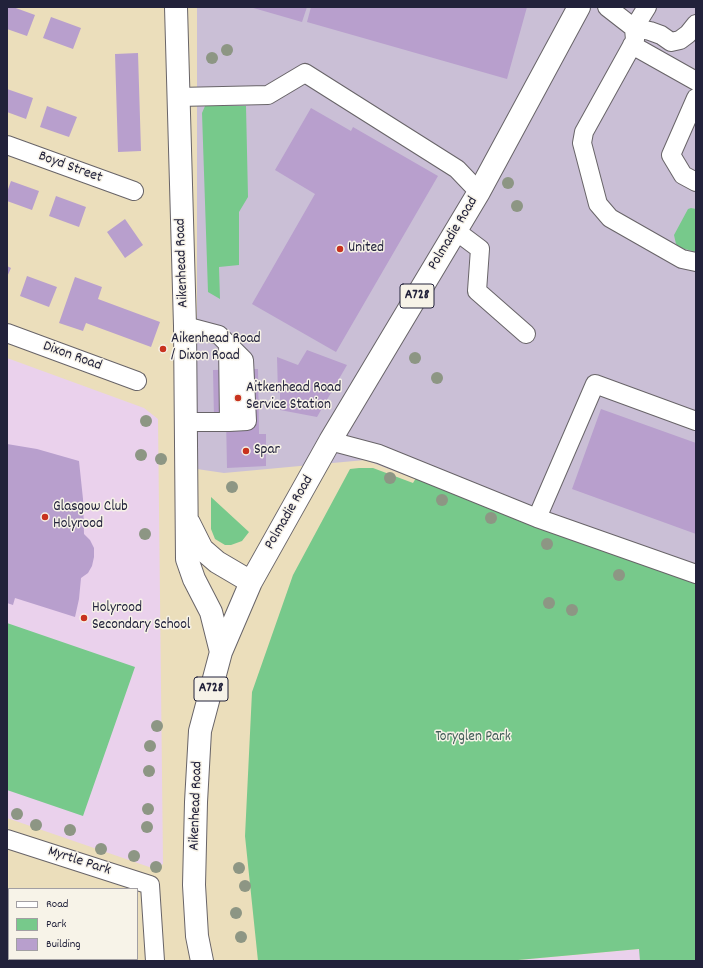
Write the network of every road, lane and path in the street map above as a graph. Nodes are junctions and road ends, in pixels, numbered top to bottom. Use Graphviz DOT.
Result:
graph roads {
  1 [pos="176,7"];
  2 [pos="579,7"];
  3 [pos="606,7"];
  4 [pos="647,7"];
  5 [pos="696,24"];
  6 [pos="633,37"];
  7 [pos="696,81"];
  8 [pos="178,96"];
  9 [pos="696,98"];
  10 [pos="7,145"];
  11 [pos="696,182"];
  12 [pos="134,191"];
  13 [pos="479,192"];
  14 [pos="456,231"];
  15 [pos="696,262"];
  16 [pos="185,326"];
  17 [pos="7,333"];
  18 [pos="526,334"];
  19 [pos="137,381"];
  20 [pos="696,420"];
  21 [pos="186,422"];
  22 [pos="330,441"];
  23 [pos="537,518"];
  24 [pos="187,519"];
  25 [pos="696,574"];
  26 [pos="251,582"];
  27 [pos="221,652"];
  28 [pos="7,839"];
  29 [pos="155,961"];
  30 [pos="202,961"];
  1 -- 8 [label="main road, Aikenhead Road / A728"];
  2 -- 13 [label="main road, Polmadie Road / A728"];
  3 -- 6 [label="street"];
  4 -- 6 [label="street"];
  5 -- 6 [label="street"];
  6 -- 7 [label="street"];
  6 -- 15 [label="street"];
  8 -- 13 [label="street"];
  8 -- 16 [label="main road, Aikenhead Road / A728"];
  9 -- 11 [label="street"];
  10 -- 12 [label="street, Boyd Street"];
  13 -- 14 [label="main road, Polmadie Road / A728"];
  14 -- 18 [label="street"];
  14 -- 22 [label="main road, Polmadie Road / A728"];
  16 -- 21 [label="main road, Aikenhead Road / A728"];
  16 -- 21 [label="street"];
  17 -- 19 [label="street, Dixon Road"];
  20 -- 23 [label="street"];
  21 -- 24 [label="main road, Aikenhead Road / A728"];
  22 -- 23 [label="street"];
  22 -- 26 [label="main road, Polmadie Road / A728"];
  23 -- 25 [label="street"];
  24 -- 26 [label="main road, Aikenhead Road / A728"];
  24 -- 27 [label="main road, Aikenhead Road / A728"];
  26 -- 27 [label="main road, Aikenhead Road / A728"];
  27 -- 30 [label="main road, Aikenhead Road / A728"];
  28 -- 29 [label="street, Myrtle Park"];
}
